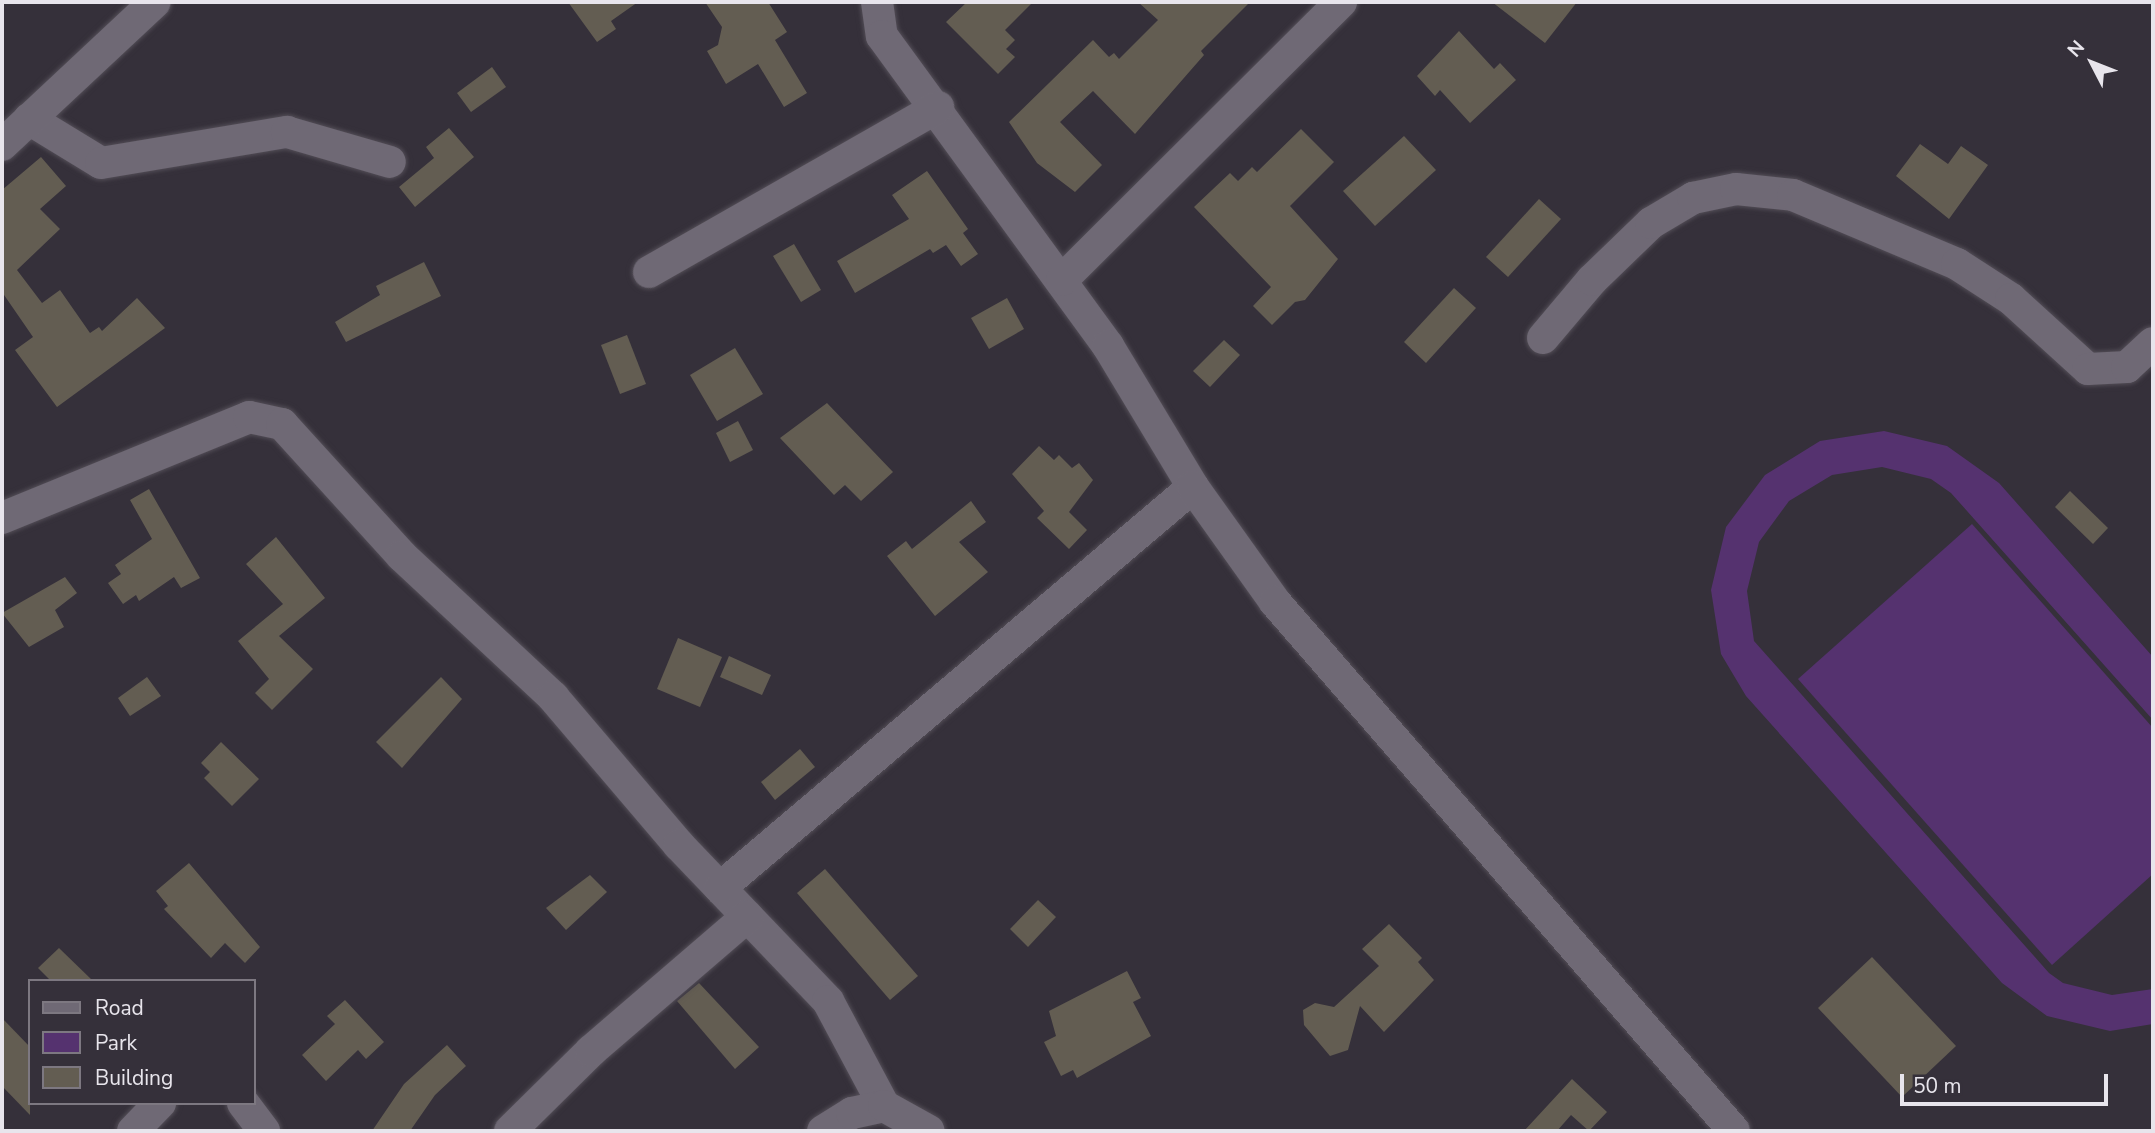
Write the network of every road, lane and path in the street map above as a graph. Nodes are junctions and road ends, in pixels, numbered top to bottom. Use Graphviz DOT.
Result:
graph roads {
  1 [pos="155,2"];
  2 [pos="1341,2"];
  3 [pos="872,4"];
  4 [pos="939,107"];
  5 [pos="29,119"];
  6 [pos="2,145"];
  7 [pos="390,162"];
  8 [pos="649,272"];
  9 [pos="1062,280"];
  10 [pos="1543,338"];
  11 [pos="2153,343"];
  12 [pos="1193,487"];
  13 [pos="2,518"];
  14 [pos="720,888"];
  15 [pos="747,917"];
  16 [pos="158,1105"];
  17 [pos="244,1105"];
  18 [pos="884,1106"];
  19 [pos="133,1131"];
  20 [pos="264,1131"];
  21 [pos="510,1131"];
  22 [pos="823,1131"];
  23 [pos="929,1131"];
  24 [pos="1734,1131"];
  1 -- 5 [label="street"];
  2 -- 9 [label="street"];
  3 -- 4 [label="street"];
  4 -- 8 [label="street"];
  4 -- 9 [label="street"];
  5 -- 6 [label="street"];
  5 -- 7 [label="street"];
  9 -- 12 [label="street"];
  10 -- 11 [label="street"];
  12 -- 14 [label="street"];
  12 -- 24 [label="street"];
  13 -- 14 [label="street"];
  14 -- 15 [label="street"];
  15 -- 18 [label="street"];
  15 -- 21 [label="street"];
  16 -- 19 [label="street"];
  17 -- 20 [label="street"];
  18 -- 22 [label="street"];
  18 -- 23 [label="street"];
}
